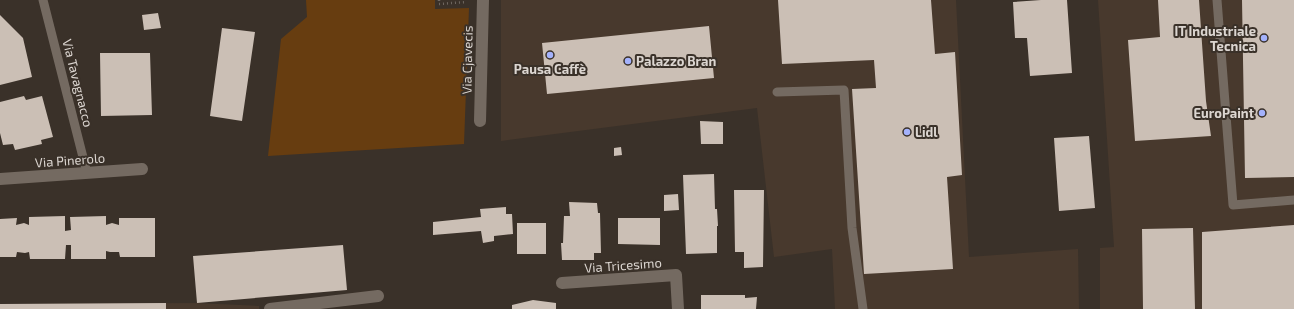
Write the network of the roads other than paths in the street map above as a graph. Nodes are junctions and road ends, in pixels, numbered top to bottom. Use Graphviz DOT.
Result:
graph roads {
  1 [pos="43,0"];
  2 [pos="483,0"];
  3 [pos="1217,0"];
  4 [pos="777,92"];
  5 [pos="480,121"];
  6 [pos="142,169"];
  7 [pos="87,173"];
  8 [pos="0,179"];
  9 [pos="1294,200"];
  10 [pos="562,283"];
  11 [pos="378,296"];
  12 [pos="270,309"];
  13 [pos="678,309"];
  14 [pos="863,309"];
  1 -- 7 [label="lane, Via Tavagnacco"];
  2 -- 5 [label="street, Via Cjavecis"];
  3 -- 9 [label="lane"];
  4 -- 14 [label="lane"];
  6 -- 7 [label="street, Via Pinerolo"];
  7 -- 8 [label="street, Via Pinerolo"];
  10 -- 13 [label="street, Via Tricesimo"];
  11 -- 12 [label="street"];
}
